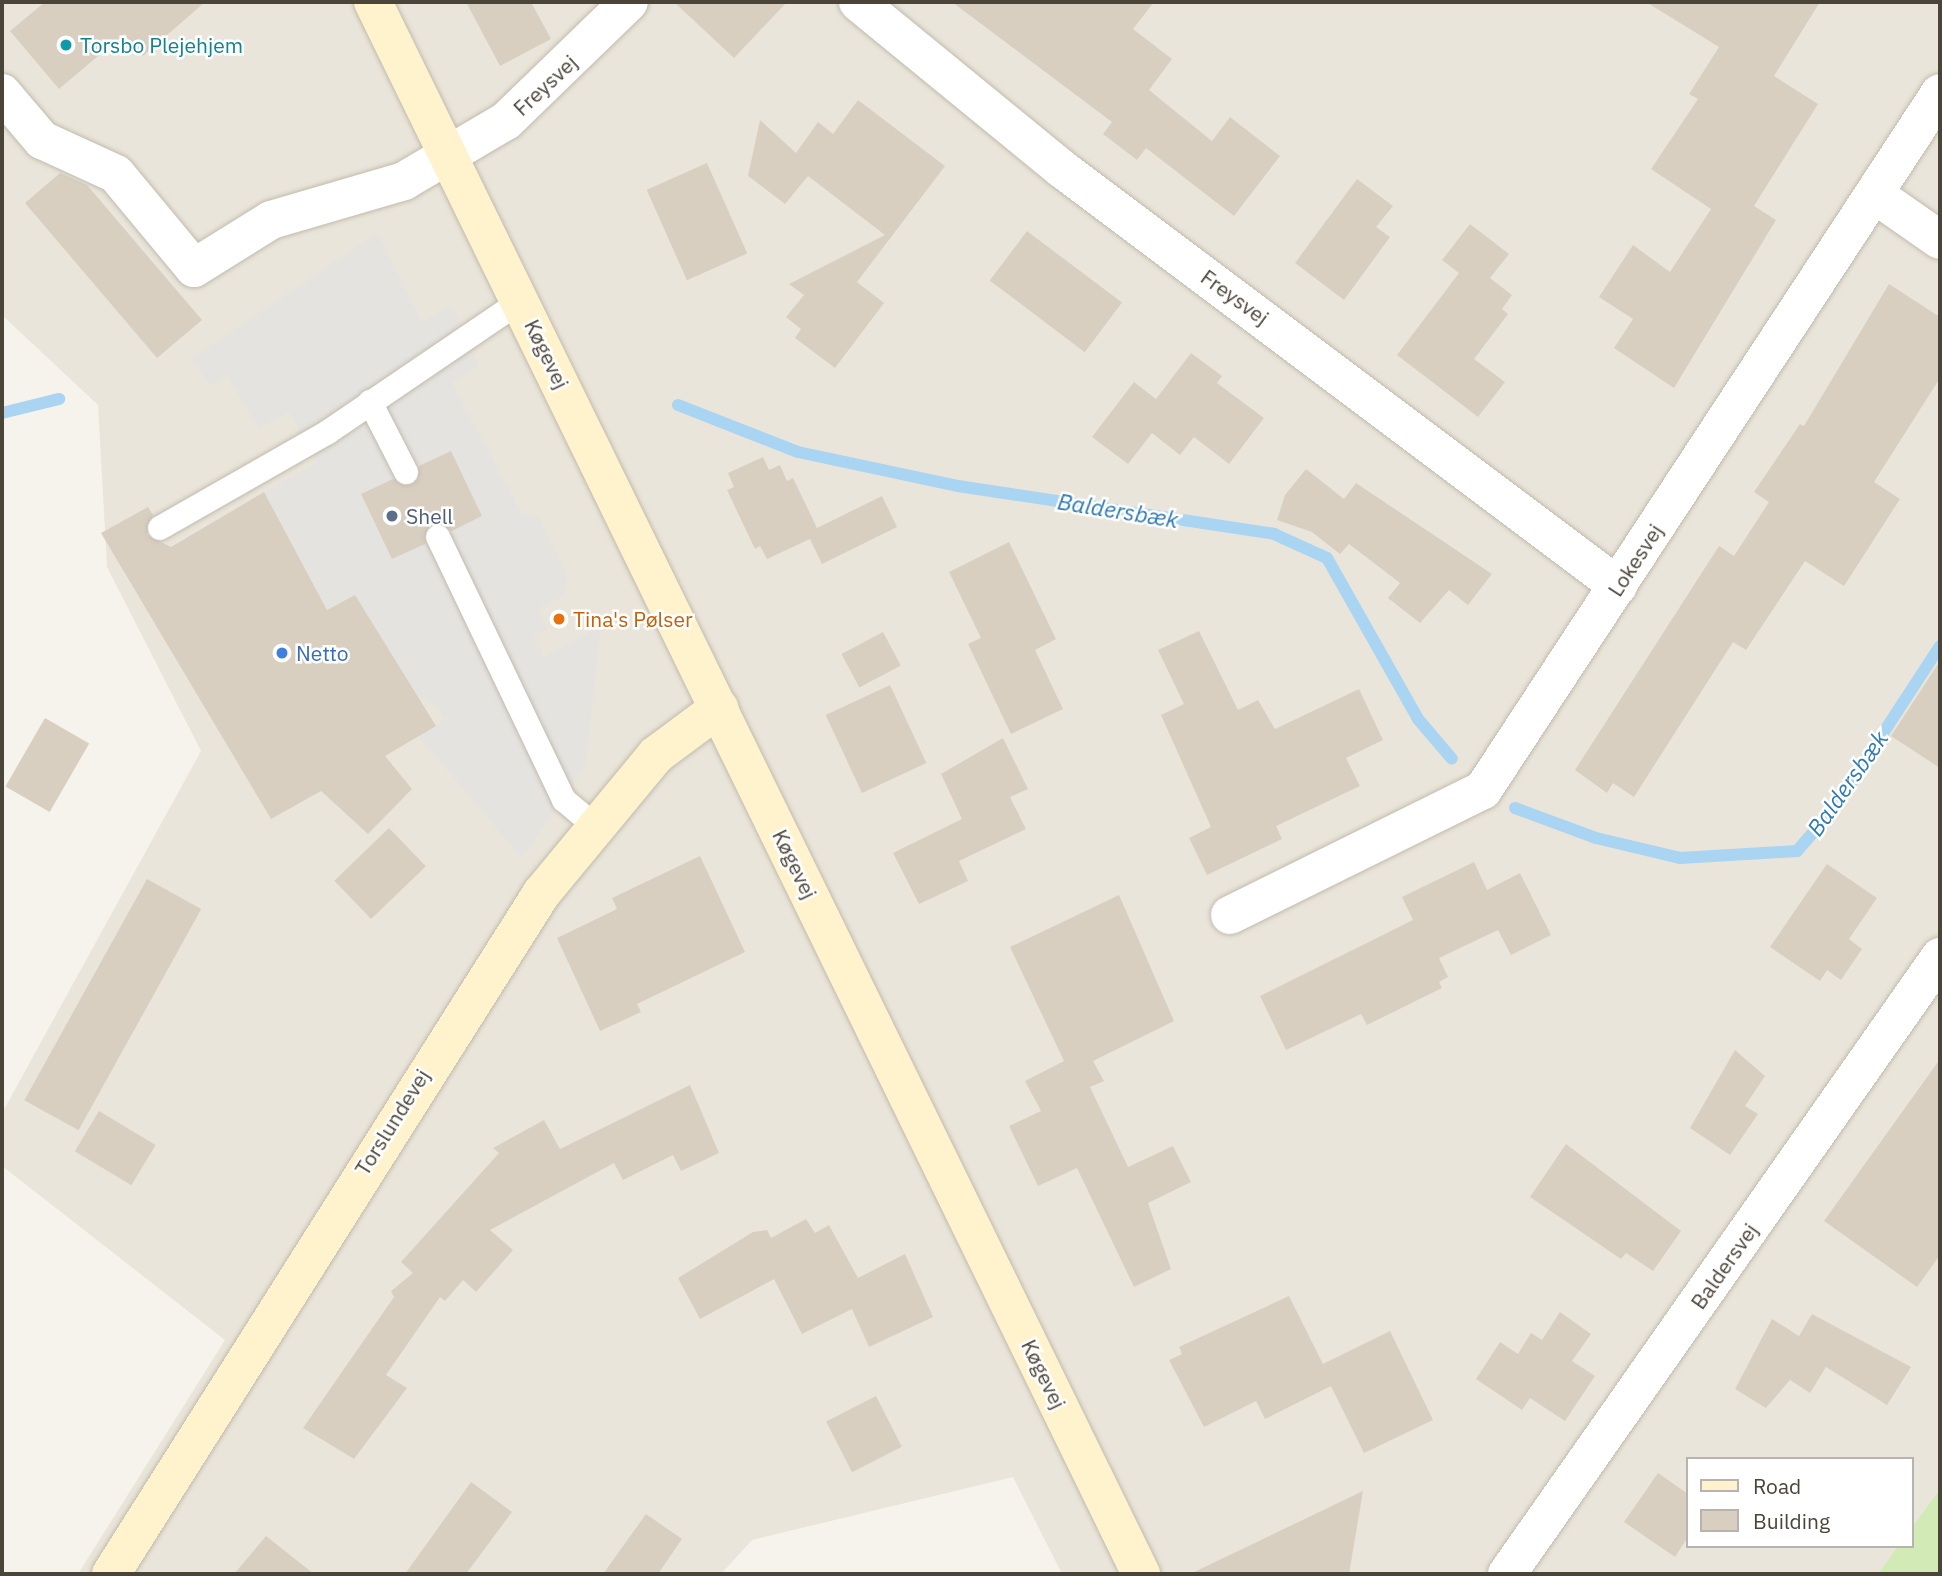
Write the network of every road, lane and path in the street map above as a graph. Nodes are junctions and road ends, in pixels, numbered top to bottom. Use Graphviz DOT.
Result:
graph roads {
  1 [pos="373,2"];
  2 [pos="629,2"];
  3 [pos="858,2"];
  4 [pos="2,93"];
  5 [pos="1940,93"];
  6 [pos="450,154"];
  7 [pos="1874,194"];
  8 [pos="1940,240"];
  9 [pos="521,301"];
  10 [pos="370,402"];
  11 [pos="405,472"];
  12 [pos="160,528"];
  13 [pos="438,537"];
  14 [pos="1618,586"];
  15 [pos="719,708"];
  16 [pos="594,825"];
  17 [pos="1230,915"];
  18 [pos="1940,957"];
  19 [pos="111,1574"];
  20 [pos="1141,1574"];
  21 [pos="1507,1574"];
  1 -- 6 [label="street, Køgevej"];
  2 -- 6 [label="street, Freysvej"];
  3 -- 14 [label="street, Freysvej"];
  4 -- 6 [label="street"];
  5 -- 7 [label="street, Lokesvej"];
  6 -- 9 [label="street, Køgevej"];
  7 -- 8 [label="street"];
  7 -- 14 [label="street, Lokesvej"];
  9 -- 10 [label="lane"];
  9 -- 15 [label="street, Køgevej"];
  10 -- 11 [label="lane"];
  10 -- 12 [label="lane"];
  13 -- 16 [label="lane"];
  14 -- 17 [label="street, Lokesvej"];
  15 -- 16 [label="street, Torslundevej"];
  15 -- 20 [label="street, Køgevej"];
  16 -- 19 [label="street, Torslundevej"];
  18 -- 21 [label="street, Baldersvej"];
}
